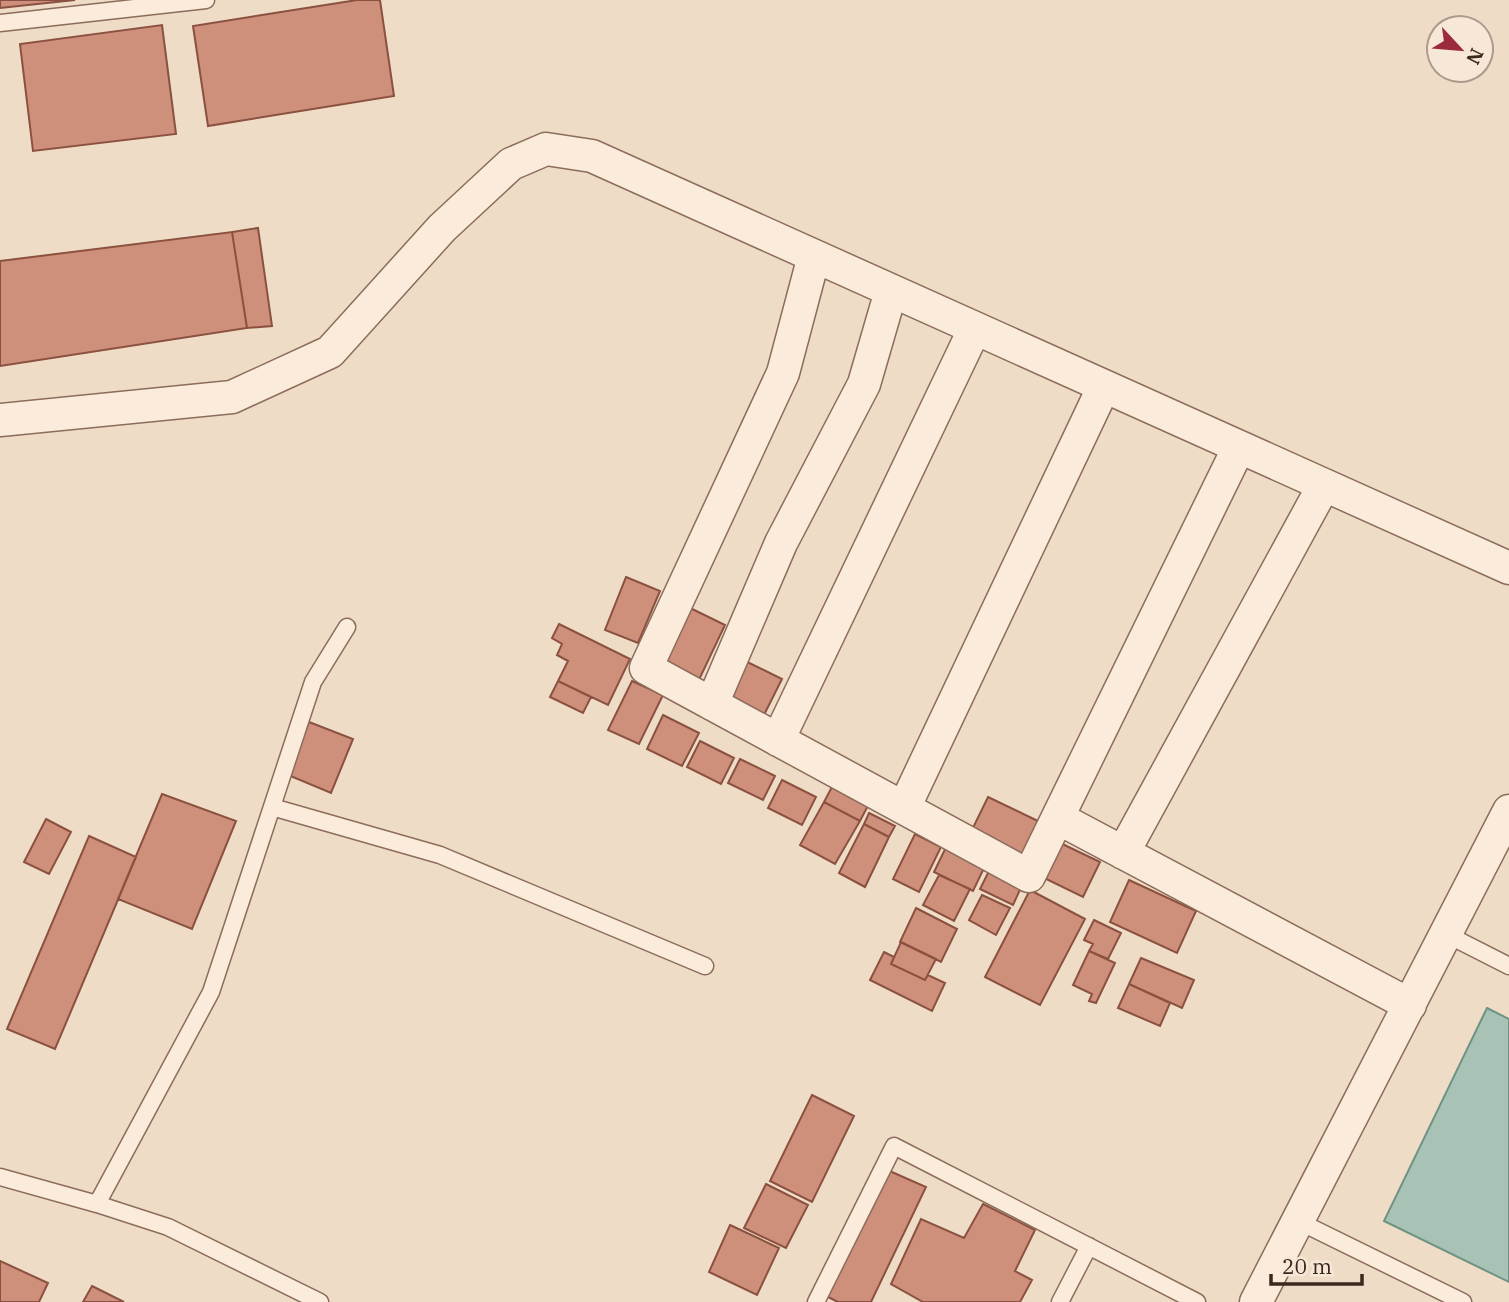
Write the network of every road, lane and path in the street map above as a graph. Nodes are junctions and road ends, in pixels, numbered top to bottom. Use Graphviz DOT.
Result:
graph roads {
  1 [pos="206,0"];
  2 [pos="0,23"];
  3 [pos="814,256"];
  4 [pos="891,290"];
  5 [pos="975,328"];
  6 [pos="1104,386"];
  7 [pos="0,420"];
  8 [pos="1239,447"];
  9 [pos="1324,485"];
  10 [pos="1509,568"];
  11 [pos="347,627"];
  12 [pos="712,704"];
  13 [pos="778,740"];
  14 [pos="272,807"];
  15 [pos="904,808"];
  16 [pos="1509,811"];
  17 [pos="1058,818"];
  18 [pos="1123,853"];
  19 [pos="1446,934"];
  20 [pos="705,965"];
  21 [pos="1509,966"];
  22 [pos="1410,1005"];
  23 [pos="0,1177"];
  24 [pos="97,1204"];
  25 [pos="1298,1221"];
  26 [pos="1089,1246"];
  27 [pos="320,1302"];
  28 [pos="816,1302"];
  29 [pos="1060,1302"];
  30 [pos="1197,1302"];
  31 [pos="1256,1302"];
  32 [pos="1463,1302"];
  1 -- 2 [label="lane"];
  3 -- 4 [label="street"];
  3 -- 7 [label="street"];
  3 -- 12 [label="street"];
  4 -- 5 [label="street"];
  4 -- 12 [label="street"];
  5 -- 6 [label="street"];
  5 -- 13 [label="street"];
  6 -- 8 [label="street"];
  6 -- 15 [label="street"];
  8 -- 9 [label="street"];
  8 -- 17 [label="street"];
  9 -- 10 [label="street"];
  9 -- 18 [label="street"];
  11 -- 14 [label="lane"];
  12 -- 13 [label="street"];
  13 -- 15 [label="street"];
  14 -- 20 [label="lane"];
  14 -- 24 [label="lane"];
  15 -- 17 [label="street"];
  16 -- 19 [label="street"];
  17 -- 18 [label="street"];
  18 -- 22 [label="street"];
  19 -- 21 [label="lane"];
  19 -- 22 [label="street"];
  22 -- 25 [label="street"];
  23 -- 24 [label="lane"];
  24 -- 27 [label="lane"];
  25 -- 31 [label="street"];
  25 -- 32 [label="lane"];
  26 -- 28 [label="lane"];
  26 -- 29 [label="lane"];
  26 -- 30 [label="lane"];
}
